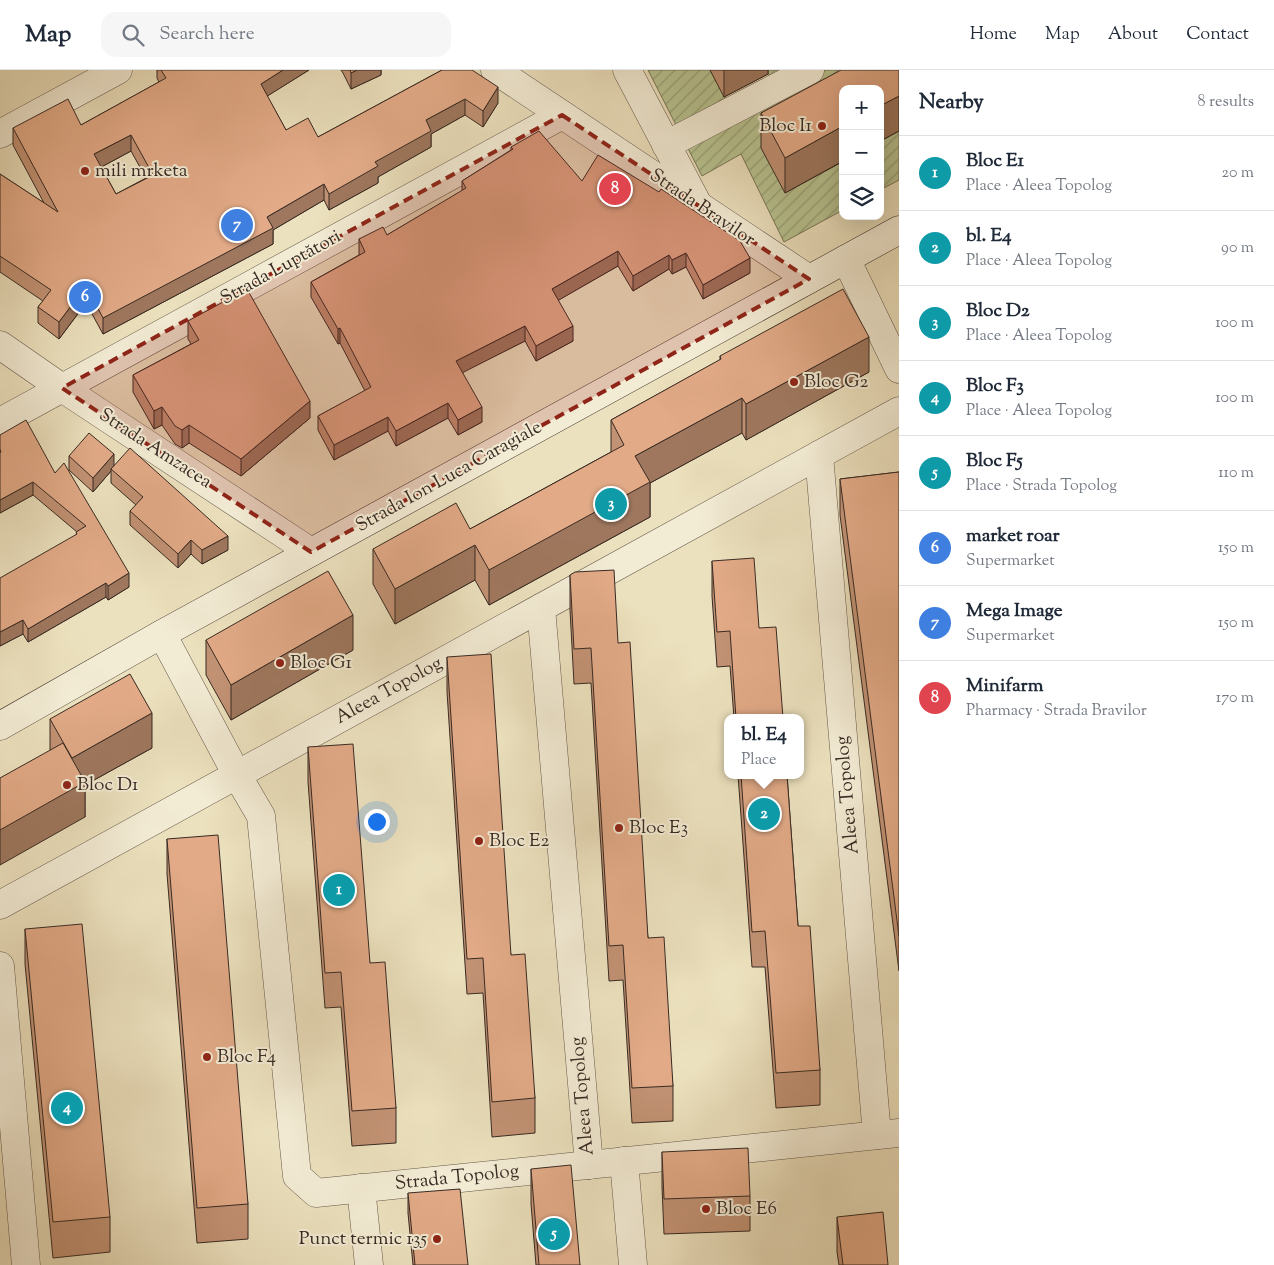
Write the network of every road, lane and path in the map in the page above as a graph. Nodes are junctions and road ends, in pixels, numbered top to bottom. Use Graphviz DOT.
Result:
graph roads {
  1 [pos="118,70"];
  2 [pos="495,70"];
  3 [pos="627,70"];
  4 [pos="810,70"];
  5 [pos="562,115"];
  6 [pos="0,134"];
  7 [pos="666,145"];
  8 [pos="698,205"];
  9 [pos="899,230"];
  10 [pos="846,258"];
  11 [pos="809,279"];
  12 [pos="0,345"];
  13 [pos="899,369"];
  14 [pos="62,388"];
  15 [pos="899,411"];
  16 [pos="0,422"];
  17 [pos="819,455"];
  18 [pos="311,552"];
  19 [pos="541,608"];
  20 [pos="162,634"];
  21 [pos="0,726"];
  22 [pos="236,775"];
  23 [pos="0,905"];
  24 [pos="0,966"];
  25 [pos="888,1134"];
  26 [pos="624,1161"];
  27 [pos="589,1165"];
  28 [pos="361,1188"];
  29 [pos="26,1265"];
  30 [pos="369,1265"];
  31 [pos="633,1265"];
  1 -- 6 [label="street"];
  2 -- 5 [label="street, Strada Bravilor"];
  3 -- 7 [label="street"];
  4 -- 7 [label="street"];
  5 -- 8 [label="street, Strada Bravilor"];
  5 -- 14 [label="street, Strada Luptători"];
  7 -- 8 [label="street"];
  8 -- 11 [label="street, Strada Bravilor"];
  9 -- 10 [label="street, Strada Ion Luca Caragiale"];
  10 -- 11 [label="street, Strada Ion Luca Caragiale"];
  10 -- 13 [label="street"];
  11 -- 18 [label="street, Strada Ion Luca Caragiale"];
  12 -- 14 [label="street, Strada Amzacea"];
  14 -- 16 [label="street, Strada Luptători"];
  14 -- 18 [label="street, Strada Amzacea"];
  15 -- 17 [label="street, Aleea Topolog"];
  17 -- 19 [label="street, Aleea Topolog"];
  17 -- 25 [label="street, Aleea Topolog"];
  18 -- 20 [label="street, Strada Ion Luca Caragiale"];
  19 -- 22 [label="street, Aleea Topolog"];
  19 -- 27 [label="street, Aleea Topolog"];
  20 -- 21 [label="street, Strada Ion Luca Caragiale"];
  20 -- 22 [label="street"];
  22 -- 23 [label="street, Aleea Topolog"];
  22 -- 28 [label="street, Strada Topolog"];
  24 -- 29 [label="street"];
  25 -- 26 [label="street, Strada Topolog"];
  26 -- 27 [label="street, Strada Topolog"];
  26 -- 31 [label="street"];
  27 -- 28 [label="street, Strada Topolog"];
  28 -- 30 [label="street"];
}
